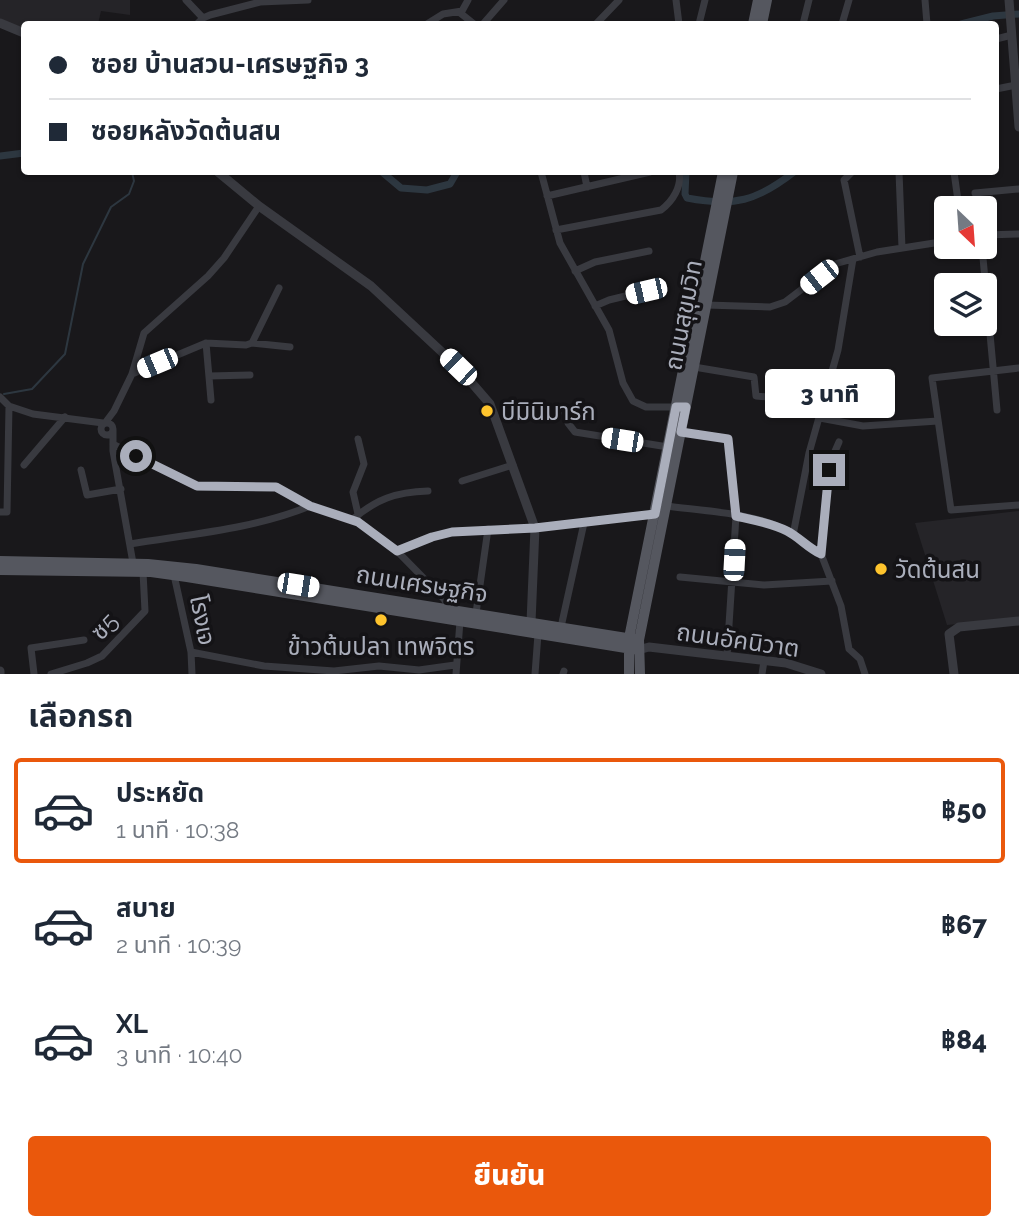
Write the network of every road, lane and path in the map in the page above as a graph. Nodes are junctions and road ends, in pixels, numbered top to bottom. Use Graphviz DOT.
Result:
graph roads {
  1 [pos="186,0"];
  2 [pos="308,0"];
  3 [pos="468,0"];
  4 [pos="504,0"];
  5 [pos="619,0"];
  6 [pos="676,0"];
  7 [pos="705,0"];
  8 [pos="758,0"];
  9 [pos="768,0"];
  10 [pos="809,0"];
  11 [pos="849,0"];
  12 [pos="925,0"];
  13 [pos="1009,2"];
  14 [pos="459,12"];
  15 [pos="203,18"];
  16 [pos="200,21"];
  17 [pos="432,21"];
  18 [pos="470,21"];
  19 [pos="486,21"];
  20 [pos="599,21"];
  21 [pos="679,21"];
  22 [pos="700,21"];
  23 [pos="754,21"];
  24 [pos="763,21"];
  25 [pos="804,21"];
  26 [pos="843,21"];
  27 [pos="927,21"];
  28 [pos="0,23"];
  29 [pos="21,32"];
  30 [pos="1012,35"];
  31 [pos="999,38"];
  32 [pos="1016,85"];
  33 [pos="999,88"];
  34 [pos="1019,127"];
  35 [pos="222,175"];
  36 [pos="542,175"];
  37 [pos="585,175"];
  38 [pos="637,175"];
  39 [pos="679,175"];
  40 [pos="723,175"];
  41 [pos="731,175"];
  42 [pos="849,175"];
  43 [pos="899,175"];
  44 [pos="954,175"];
  45 [pos="725,185"];
  46 [pos="587,187"];
  47 [pos="1019,188"];
  48 [pos="975,193"];
  49 [pos="547,196"];
  50 [pos="957,196"];
  51 [pos="722,204"];
  52 [pos="259,206"];
  53 [pos="556,230"];
  54 [pos="1019,234"];
  55 [pos="998,235"];
  56 [pos="934,243"];
  57 [pos="902,248"];
  58 [pos="649,251"];
  59 [pos="857,258"];
  60 [pos="983,259"];
  61 [pos="575,271"];
  62 [pos="279,288"];
  63 [pos="646,291"];
  64 [pos="706,305"];
  65 [pos="595,306"];
  66 [pos="206,343"];
  67 [pos="252,344"];
  68 [pos="290,347"];
  69 [pos="694,368"];
  70 [pos="1019,368"];
  71 [pos="995,371"];
  72 [pos="132,374"];
  73 [pos="250,375"];
  74 [pos="209,376"];
  75 [pos="0,397"];
  76 [pos="211,400"];
  77 [pos="825,402"];
  78 [pos="9,405"];
  79 [pos="681,407"];
  80 [pos="997,410"];
  81 [pos="114,411"];
  82 [pos="565,413"];
  83 [pos="65,417"];
  84 [pos="820,418"];
  85 [pos="81,420"];
  86 [pos="938,421"];
  87 [pos="104,423"];
  88 [pos="113,429"];
  89 [pos="681,432"];
  90 [pos="102,433"];
  91 [pos="358,439"];
  92 [pos="839,442"];
  93 [pos="668,447"];
  94 [pos="113,448"];
  95 [pos="24,465"];
  96 [pos="513,465"];
  97 [pos="81,470"];
  98 [pos="462,481"];
  99 [pos="121,489"];
  100 [pos="428,491"];
  101 [pos="1019,505"];
  102 [pos="310,506"];
  103 [pos="666,506"];
  104 [pos="0,512"];
  105 [pos="655,514"];
  106 [pos="736,516"];
  107 [pos="355,517"];
  108 [pos="584,523"];
  109 [pos="535,528"];
  110 [pos="488,529"];
  111 [pos="793,535"];
  112 [pos="130,544"];
  113 [pos="397,551"];
  114 [pos="821,554"];
  115 [pos="0,561"];
  116 [pos="133,564"];
  117 [pos="0,570"];
  118 [pos="144,572"];
  119 [pos="174,575"];
  120 [pos="680,577"];
  121 [pos="832,581"];
  122 [pos="733,582"];
  123 [pos="452,610"];
  124 [pos="476,614"];
  125 [pos="460,621"];
  126 [pos="1019,621"];
  127 [pos="531,622"];
  128 [pos="561,627"];
  129 [pos="538,634"];
  130 [pos="85,640"];
  131 [pos="633,644"];
  132 [pos="191,652"];
  133 [pos="727,656"];
  134 [pos="764,661"];
  135 [pos="455,665"];
  136 [pos="371,670"];
  137 [pos="437,671"];
  138 [pos="334,672"];
  139 [pos="34,674"];
  140 [pos="51,674"];
  141 [pos="192,674"];
  142 [pos="456,674"];
  143 [pos="535,674"];
  144 [pos="629,674"];
  145 [pos="640,674"];
  146 [pos="762,674"];
  147 [pos="821,674"];
  148 [pos="865,674"];
  149 [pos="954,674"];
  1 -- 15 [label="street"];
  2 -- 15 [label="street"];
  3 -- 14 [label="street"];
  4 -- 19 [label="street"];
  5 -- 20 [label="street"];
  6 -- 21 [label="street"];
  7 -- 22 [label="street"];
  8 -- 23 [label="main road"];
  9 -- 24 [label="main road"];
  10 -- 25 [label="street"];
  11 -- 26 [label="street"];
  12 -- 27 [label="street"];
  13 -- 30 [label="street"];
  14 -- 17 [label="street"];
  14 -- 18 [label="street"];
  15 -- 16 [label="street"];
  28 -- 29 [label="street"];
  30 -- 31 [label="street"];
  30 -- 32 [label="street"];
  32 -- 33 [label="street"];
  32 -- 34 [label="street"];
  35 -- 52 [label="street"];
  36 -- 49 [label="street"];
  37 -- 46 [label="street"];
  38 -- 46 [label="street"];
  39 -- 53 [label="street"];
  40 -- 45 [label="main road, ถนนสุขุมวิท"];
  41 -- 45 [label="main road, ถนนสุขุมวิท"];
  42 -- 59 [label="street"];
  43 -- 57 [label="street"];
  44 -- 50 [label="street"];
  45 -- 51 [label="main road, ถนนสุขุมวิท"];
  46 -- 49 [label="street"];
  47 -- 48 [label="street"];
  49 -- 53 [label="street"];
  51 -- 64 [label="main road, ถนนสุขุมวิท"];
  51 -- 79 [label="main road, ถนนสุขุมวิท"];
  52 -- 72 [label="street"];
  52 -- 96 [label="street"];
  53 -- 61 [label="street"];
  54 -- 55 [label="street"];
  56 -- 57 [label="street"];
  57 -- 59 [label="street"];
  58 -- 61 [label="street"];
  59 -- 64 [label="street"];
  59 -- 77 [label="street"];
  60 -- 71 [label="street"];
  61 -- 65 [label="street"];
  62 -- 67 [label="street"];
  63 -- 65 [label="street"];
  64 -- 69 [label="main road, ถนนสุขุมวิท"];
  65 -- 79 [label="street"];
  66 -- 67 [label="street"];
  66 -- 72 [label="street"];
  66 -- 74 [label="street"];
  67 -- 68 [label="street"];
  69 -- 77 [label="street"];
  69 -- 79 [label="main road, ถนนสุขุมวิท"];
  70 -- 71 [label="street"];
  71 -- 80 [label="street"];
  71 -- 86 [label="street"];
  72 -- 81 [label="street"];
  73 -- 74 [label="street"];
  74 -- 76 [label="street"];
  75 -- 78 [label="street"];
  77 -- 84 [label="street"];
  78 -- 83 [label="street"];
  78 -- 104 [label="street"];
  79 -- 89 [label="main road, ถนนสุขุมวิท"];
  79 -- 93 [label="main road, ถนนสุขุมวิท"];
  81 -- 87 [label="street"];
  81 -- 88 [label="street"];
  82 -- 93 [label="street"];
  83 -- 85 [label="street"];
  83 -- 95 [label="street"];
  84 -- 86 [label="street"];
  84 -- 111 [label="street"];
  85 -- 87 [label="street"];
  85 -- 90 [label="street"];
  86 -- 101 [label="street"];
  87 -- 88 [label="street"];
  87 -- 90 [label="street"];
  88 -- 90 [label="street"];
  88 -- 94 [label="street"];
  89 -- 103 [label="main road, ถนนสุขุมวิท"];
  89 -- 106 [label="street"];
  90 -- 94 [label="street"];
  91 -- 107 [label="street"];
  92 -- 114 [label="street"];
  93 -- 105 [label="main road, ถนนสุขุมวิท"];
  94 -- 99 [label="street"];
  94 -- 102 [label="street"];
  96 -- 98 [label="street"];
  96 -- 109 [label="street"];
  97 -- 99 [label="street"];
  99 -- 112 [label="street"];
  100 -- 107 [label="street"];
  102 -- 107 [label="street"];
  102 -- 112 [label="street"];
  103 -- 106 [label="street"];
  103 -- 131 [label="main road, ถนนสุขุมวิท"];
  105 -- 108 [label="street"];
  105 -- 131 [label="main road, ถนนสุขุมวิท"];
  106 -- 111 [label="street"];
  106 -- 122 [label="street"];
  107 -- 113 [label="street"];
  108 -- 109 [label="street"];
  108 -- 128 [label="street"];
  109 -- 110 [label="street"];
  109 -- 127 [label="street"];
  110 -- 113 [label="street"];
  110 -- 124 [label="street"];
  111 -- 114 [label="street"];
  112 -- 116 [label="street"];
  113 -- 123 [label="street"];
  114 -- 121 [label="street"];
  115 -- 116 [label="main road, ถนนเศรษฐกิจ"];
  116 -- 123 [label="main road, ถนนเศรษฐกิจ"];
  117 -- 118 [label="main road, ถนนเศรษฐกิจ"];
  118 -- 119 [label="main road, ถนนเศรษฐกิจ"];
  118 -- 140 [label="street, ซ5"];
  119 -- 125 [label="main road, ถนนเศรษฐกิจ"];
  119 -- 132 [label="street, โรงเจ"];
  120 -- 122 [label="street"];
  121 -- 122 [label="street"];
  121 -- 148 [label="street"];
  122 -- 133 [label="street"];
  123 -- 124 [label="main road, ถนนเศรษฐกิจ"];
  124 -- 127 [label="main road, ถนนเศรษฐกิจ"];
  125 -- 129 [label="main road, ถนนเศรษฐกิจ"];
  125 -- 135 [label="street"];
  126 -- 149 [label="street"];
  127 -- 128 [label="main road, ถนนเศรษฐกิจ"];
  128 -- 131 [label="main road, ถนนเศรษฐกิจ"];
  129 -- 131 [label="main road, ถนนเศรษฐกิจ"];
  129 -- 143 [label="street"];
  130 -- 139 [label="street"];
  131 -- 133 [label="street, ถนนอัคนิวาต"];
  131 -- 144 [label="main road, ถนนสุขุมวิท"];
  131 -- 145 [label="main road, ถนนสุขุมวิท"];
  132 -- 138 [label="street"];
  132 -- 141 [label="street, โรงเจ"];
  133 -- 134 [label="street, ถนนอัคนิวาต"];
  134 -- 146 [label="street"];
  134 -- 147 [label="street, ถนนอัคนิวาต"];
  135 -- 137 [label="street"];
  135 -- 142 [label="street"];
  136 -- 137 [label="street"];
  136 -- 138 [label="street"];
}
